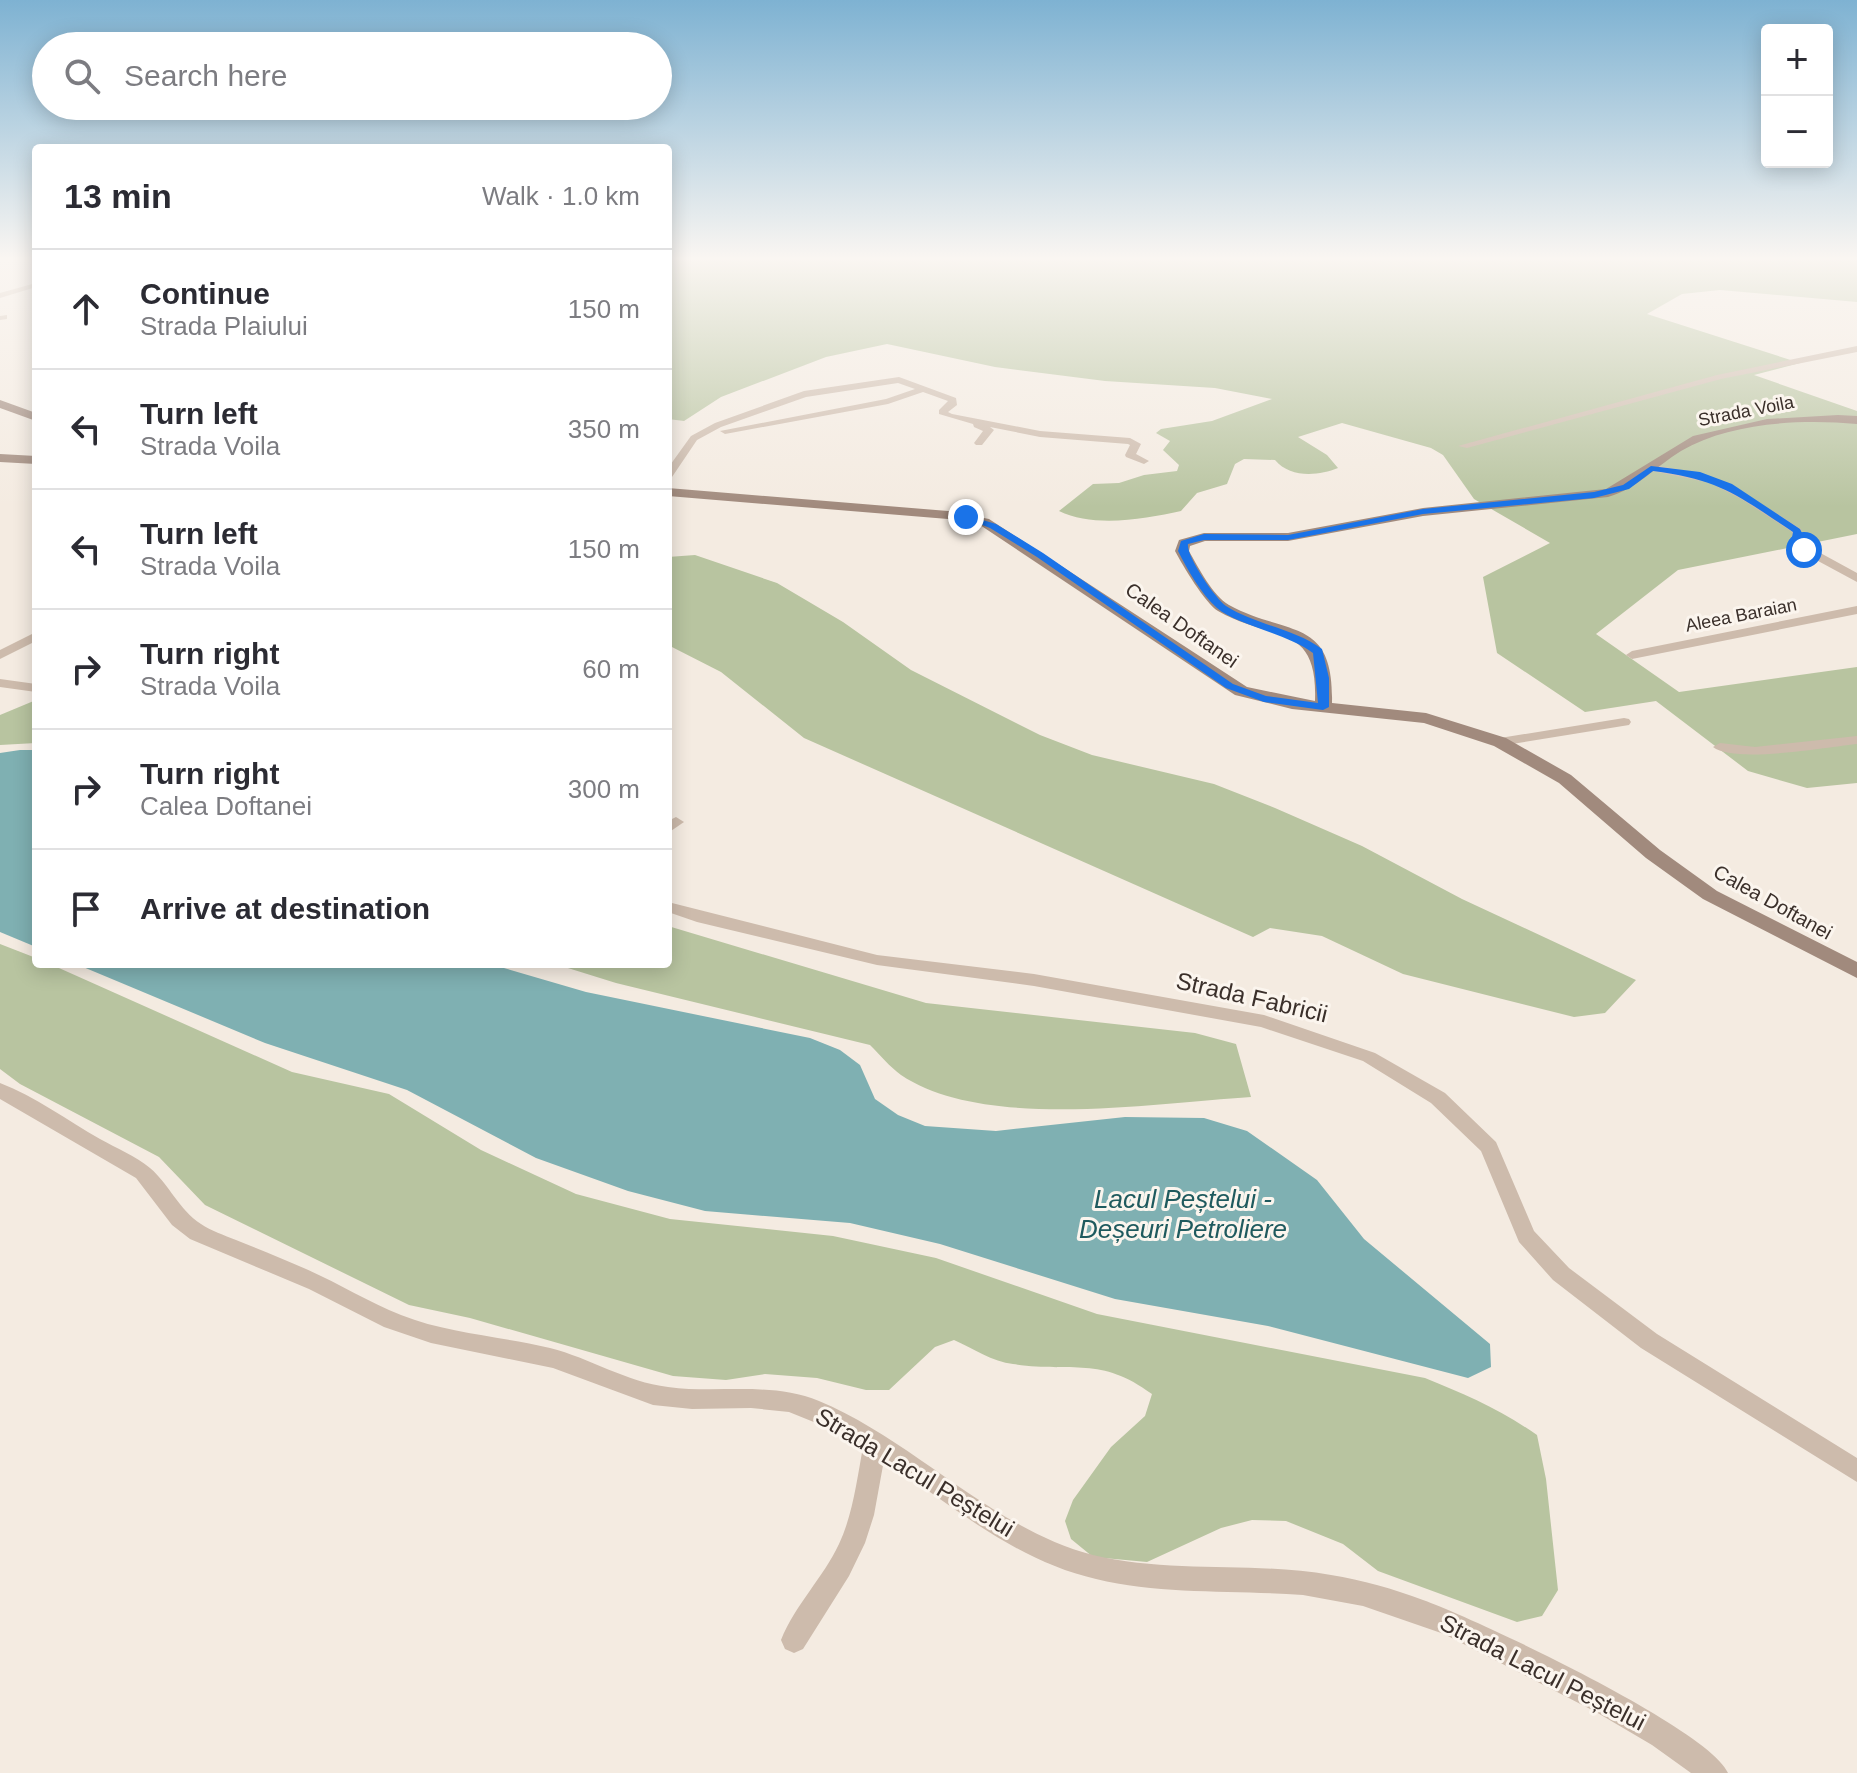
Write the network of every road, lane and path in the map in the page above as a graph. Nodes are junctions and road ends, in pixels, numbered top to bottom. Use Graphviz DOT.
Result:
graph roads {
  1 [pos="1857,349"];
  2 [pos="921,390"];
  3 [pos="0,404"];
  4 [pos="32,416"];
  5 [pos="949,416"];
  6 [pos="1857,420"];
  7 [pos="731,429"];
  8 [pos="700,435"];
  9 [pos="767,438"];
  10 [pos="979,443"];
  11 [pos="1463,446"];
  12 [pos="0,458"];
  13 [pos="32,460"];
  14 [pos="1144,461"];
  15 [pos="672,468"];
  16 [pos="1651,468"];
  17 [pos="672,492"];
  18 [pos="1857,578"];
  19 [pos="1857,610"];
  20 [pos="32,638"];
  21 [pos="0,655"];
  22 [pos="1632,655"];
  23 [pos="0,683"];
  24 [pos="32,687"];
  25 [pos="1323,707"];
  26 [pos="1624,722"];
  27 [pos="1857,740"];
  28 [pos="1500,742"];
  29 [pos="1720,747"];
  30 [pos="672,908"];
  31 [pos="1857,971"];
  32 [pos="0,1090"];
  33 [pos="875,1443"];
  34 [pos="1857,1471"];
  35 [pos="794,1640"];
  36 [pos="1714,1773"];
  1 -- 11 [label="street"];
  2 -- 5 [label="street"];
  2 -- 7 [label="street"];
  2 -- 8 [label="street"];
  3 -- 4 [label="main road"];
  5 -- 10 [label="street"];
  5 -- 14 [label="street"];
  6 -- 16 [label="main road, Strada Voila"];
  7 -- 8 [label="street"];
  7 -- 9 [label="street"];
  8 -- 15 [label="street"];
  12 -- 13 [label="main road"];
  16 -- 18 [label="street"];
  16 -- 25 [label="main road, Strada Voila"];
  17 -- 25 [label="main road, Calea Doftanei"];
  19 -- 22 [label="street, Aleea Baraian"];
  20 -- 21 [label="street"];
  23 -- 24 [label="street"];
  25 -- 28 [label="main road, Calea Doftanei"];
  26 -- 28 [label="street"];
  27 -- 29 [label="street"];
  28 -- 31 [label="main road, Calea Doftanei"];
  30 -- 34 [label="street, Strada Fabricii"];
  32 -- 33 [label="street, Strada Lacul Peștelui"];
  33 -- 35 [label="street"];
  33 -- 36 [label="street, Strada Lacul Peștelui"];
}
